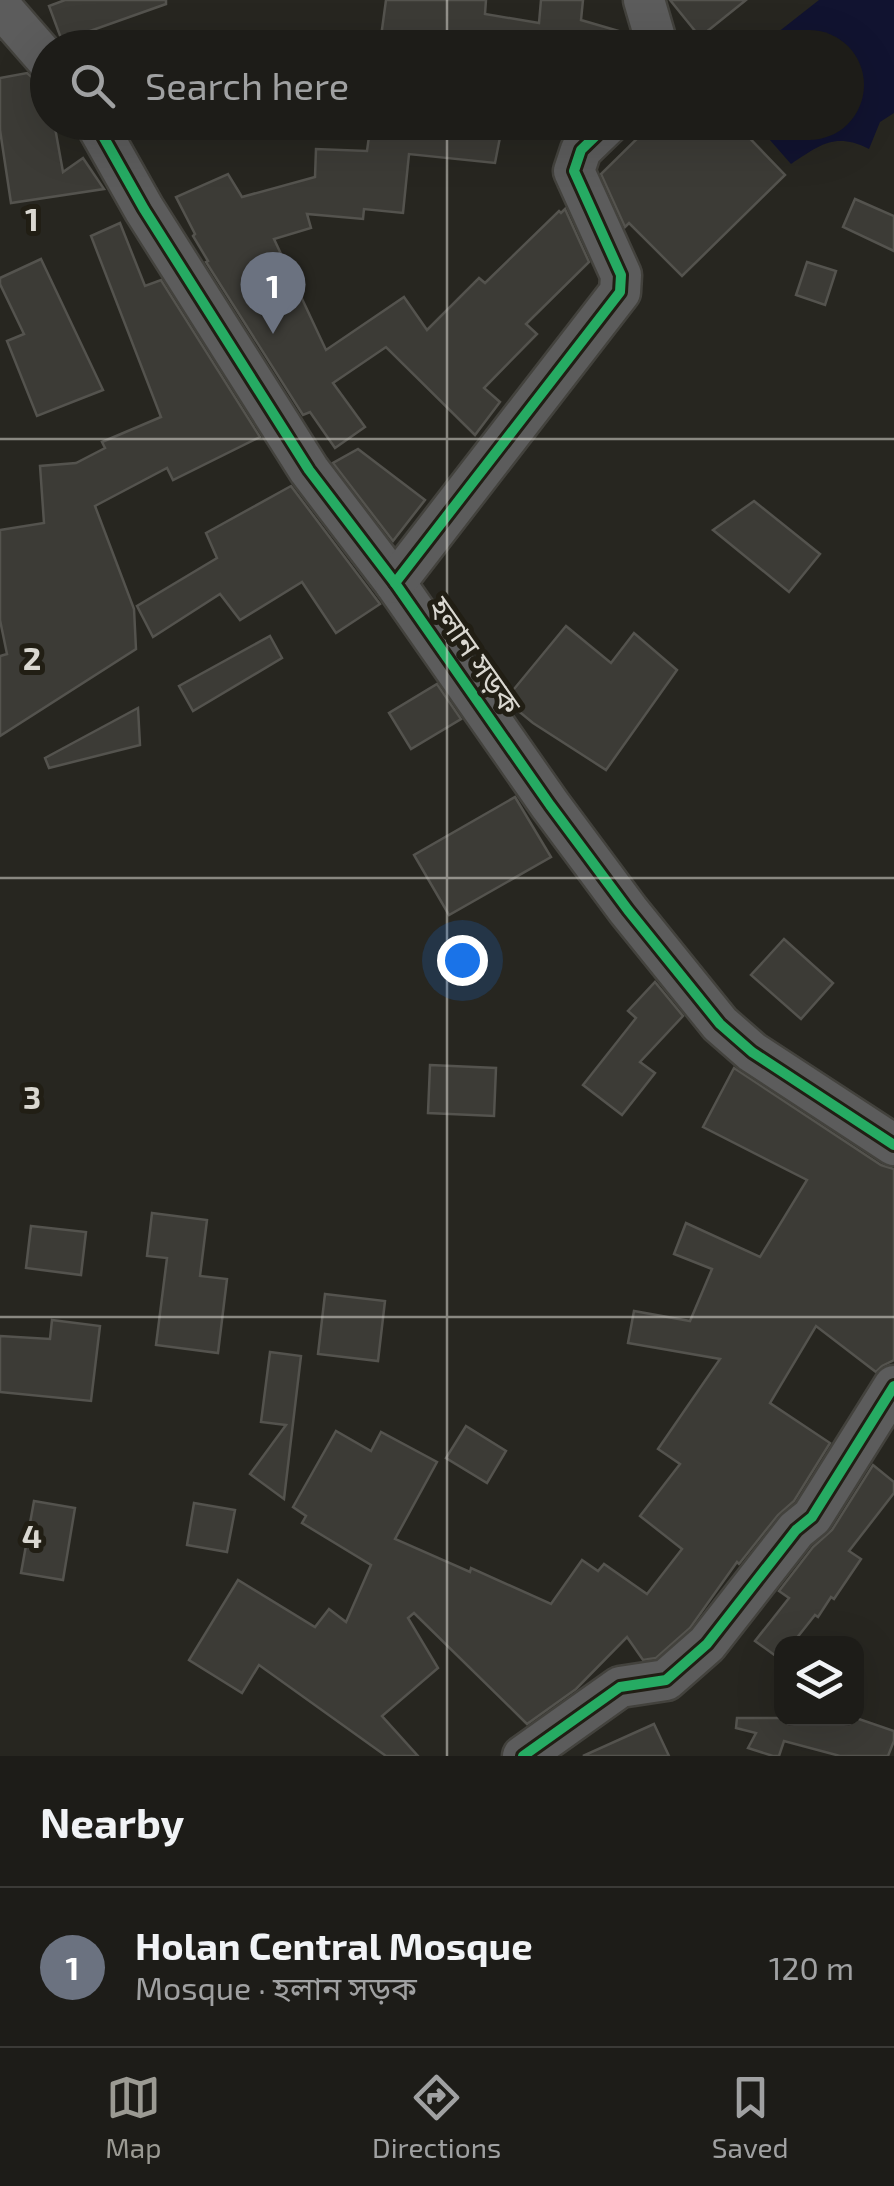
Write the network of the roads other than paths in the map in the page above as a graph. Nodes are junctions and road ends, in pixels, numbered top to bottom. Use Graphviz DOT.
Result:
graph roads {
  1 [pos="644,0"];
  2 [pos="0,6"];
  3 [pos="653,30"];
  4 [pos="30,40"];
  5 [pos="105,140"];
  6 [pos="591,140"];
  7 [pos="395,583"];
  8 [pos="894,1145"];
  9 [pos="894,1386"];
  10 [pos="523,1756"];
  1 -- 3 [label="street"];
  2 -- 4 [label="street"];
  5 -- 7 [label="street, হলান সড়ক"];
  6 -- 7 [label="street"];
  7 -- 8 [label="street, হলান সড়ক"];
  9 -- 10 [label="street"];
}
